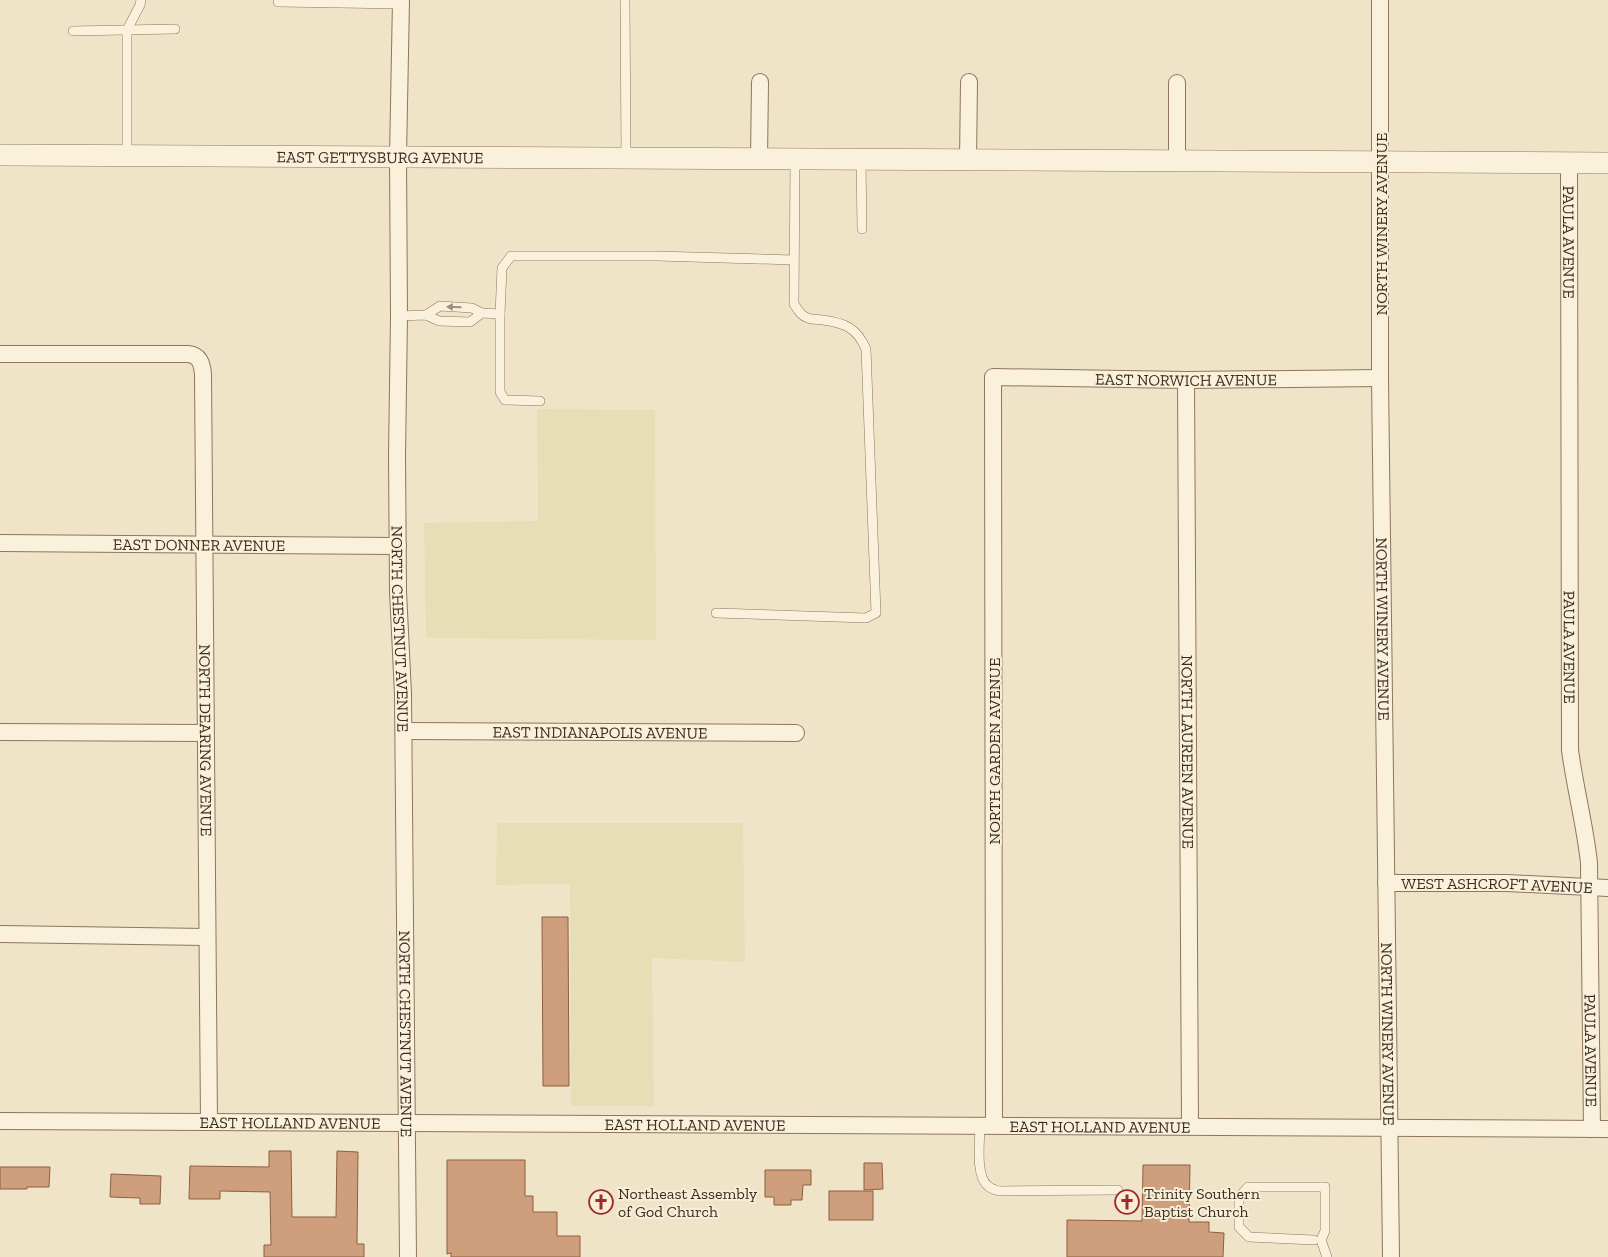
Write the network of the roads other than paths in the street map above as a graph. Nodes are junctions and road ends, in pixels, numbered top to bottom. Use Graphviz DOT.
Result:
graph roads {
  1 [pos="140,0"];
  2 [pos="278,0"];
  3 [pos="626,0"];
  4 [pos="1380,0"];
  5 [pos="401,2"];
  6 [pos="175,29"];
  7 [pos="127,30"];
  8 [pos="73,31"];
  9 [pos="760,82"];
  10 [pos="969,82"];
  11 [pos="1178,84"];
  12 [pos="0,155"];
  13 [pos="127,156"];
  14 [pos="398,157"];
  15 [pos="626,158"];
  16 [pos="759,159"];
  17 [pos="795,159"];
  18 [pos="861,160"];
  19 [pos="968,161"];
  20 [pos="1177,162"];
  21 [pos="1381,163"];
  22 [pos="1569,163"];
  23 [pos="1608,163"];
  24 [pos="862,229"];
  25 [pos="794,260"];
  26 [pos="482,314"];
  27 [pos="500,314"];
  28 [pos="426,315"];
  29 [pos="399,316"];
  30 [pos="0,354"];
  31 [pos="993,377"];
  32 [pos="1380,378"];
  33 [pos="1186,380"];
  34 [pos="540,401"];
  35 [pos="0,543"];
  36 [pos="203,544"];
  37 [pos="398,546"];
  38 [pos="716,613"];
  39 [pos="404,731"];
  40 [pos="0,732"];
  41 [pos="796,733"];
  42 [pos="205,734"];
  43 [pos="1386,883"];
  44 [pos="1590,888"];
  45 [pos="1608,888"];
  46 [pos="0,934"];
  47 [pos="206,937"];
  48 [pos="0,1121"];
  49 [pos="209,1122"];
  50 [pos="407,1122"];
  51 [pos="987,1125"];
  52 [pos="1190,1126"];
  53 [pos="1389,1128"];
  54 [pos="1600,1129"];
  55 [pos="1118,1190"];
  56 [pos="1314,1240"];
  57 [pos="408,1257"];
  58 [pos="1327,1257"];
  59 [pos="1391,1257"];
  1 -- 7 [label="lane"];
  2 -- 5 [label="lane"];
  3 -- 15 [label="lane"];
  4 -- 21 [label="street, NORTH WINERY AVENUE"];
  5 -- 14 [label="street, NORTH CHESTNUT AVENUE"];
  6 -- 7 [label="lane"];
  7 -- 8 [label="lane"];
  7 -- 13 [label="lane"];
  9 -- 16 [label="street"];
  10 -- 19 [label="street"];
  11 -- 20 [label="street"];
  12 -- 13 [label="street, EAST GETTYSBURG AVENUE"];
  13 -- 14 [label="street, EAST GETTYSBURG AVENUE"];
  14 -- 15 [label="street, EAST GETTYSBURG AVENUE"];
  14 -- 29 [label="street, NORTH CHESTNUT AVENUE"];
  15 -- 16 [label="street, EAST GETTYSBURG AVENUE"];
  16 -- 17 [label="street, EAST GETTYSBURG AVENUE"];
  17 -- 18 [label="street, EAST GETTYSBURG AVENUE"];
  17 -- 25 [label="lane"];
  18 -- 19 [label="street, EAST GETTYSBURG AVENUE"];
  18 -- 24 [label="lane"];
  19 -- 20 [label="street, EAST GETTYSBURG AVENUE"];
  20 -- 21 [label="street, EAST GETTYSBURG AVENUE"];
  21 -- 22 [label="street, EAST GETTYSBURG AVENUE"];
  21 -- 32 [label="street, NORTH WINERY AVENUE"];
  22 -- 23 [label="street, EAST GETTYSBURG AVENUE"];
  22 -- 44 [label="street, PAULA AVENUE"];
  25 -- 27 [label="lane"];
  25 -- 38 [label="lane"];
  26 -- 27 [label="lane"];
  26 -- 28 [label="lane"];
  26 -- 28 [label="lane, one-way"];
  27 -- 34 [label="lane"];
  28 -- 29 [label="lane"];
  29 -- 37 [label="street, NORTH CHESTNUT AVENUE"];
  30 -- 36 [label="street, NORTH DEARING AVENUE"];
  31 -- 33 [label="street, EAST NORWICH AVENUE"];
  31 -- 51 [label="street, NORTH GARDEN AVENUE"];
  32 -- 33 [label="street, EAST NORWICH AVENUE"];
  32 -- 43 [label="street, NORTH WINERY AVENUE"];
  33 -- 52 [label="street, NORTH LAUREEN AVENUE"];
  35 -- 36 [label="street, EAST DONNER AVENUE"];
  36 -- 37 [label="street, EAST DONNER AVENUE"];
  36 -- 42 [label="street, NORTH DEARING AVENUE"];
  37 -- 39 [label="street, NORTH CHESTNUT AVENUE"];
  39 -- 41 [label="street, EAST INDIANAPOLIS AVENUE"];
  39 -- 50 [label="street, NORTH CHESTNUT AVENUE"];
  40 -- 42 [label="street"];
  42 -- 47 [label="street, NORTH DEARING AVENUE"];
  43 -- 44 [label="street, WEST ASHCROFT AVENUE"];
  43 -- 53 [label="street, NORTH WINERY AVENUE"];
  44 -- 45 [label="street, WEST ASHCROFT AVENUE"];
  44 -- 54 [label="street, PAULA AVENUE"];
  46 -- 47 [label="street"];
  47 -- 49 [label="street, NORTH DEARING AVENUE"];
  48 -- 49 [label="street, EAST HOLLAND AVENUE"];
  49 -- 50 [label="street, EAST HOLLAND AVENUE"];
  50 -- 51 [label="street, EAST HOLLAND AVENUE"];
  50 -- 57 [label="street, NORTH CHESTNUT AVENUE"];
  51 -- 52 [label="street, EAST HOLLAND AVENUE"];
  51 -- 55 [label="lane"];
  52 -- 53 [label="street, EAST HOLLAND AVENUE"];
  53 -- 54 [label="street, EAST HOLLAND AVENUE"];
  53 -- 59 [label="street, NORTH WINERY AVENUE"];
  56 -- 58 [label="lane"];
}
